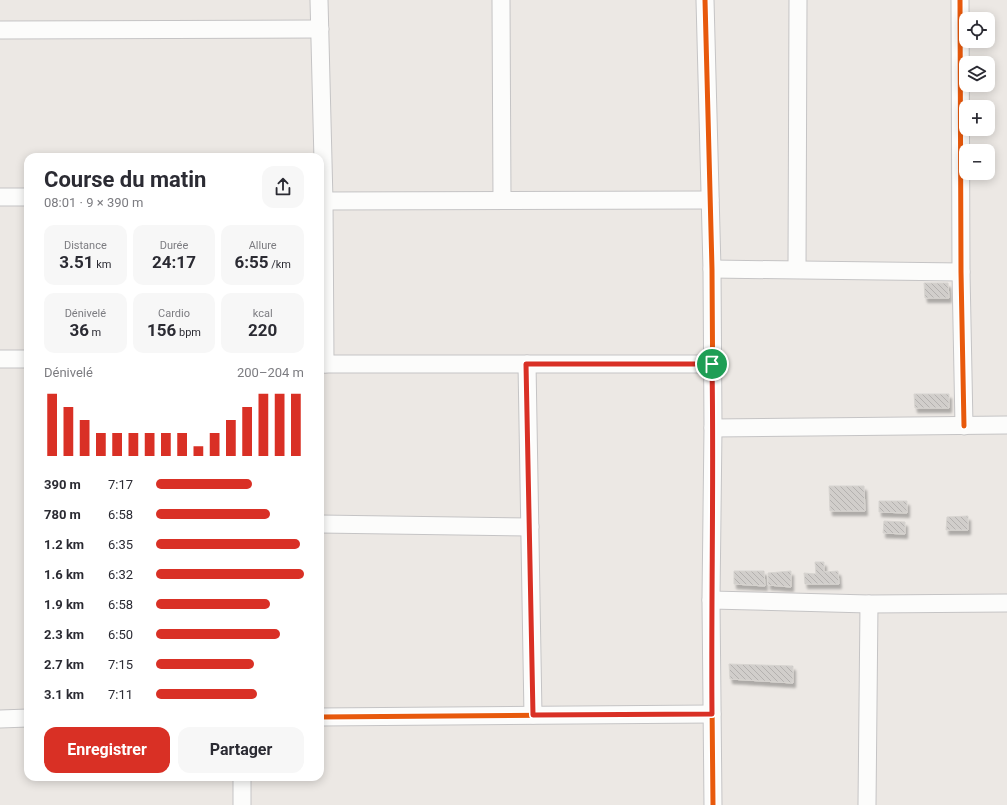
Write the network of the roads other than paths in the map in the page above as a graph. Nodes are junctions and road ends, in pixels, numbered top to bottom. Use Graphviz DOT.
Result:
graph roads {
  1 [pos="320,0"];
  2 [pos="501,0"];
  3 [pos="705,0"];
  4 [pos="798,0"];
  5 [pos="960,0"];
  6 [pos="320,29"];
  7 [pos="0,30"];
  8 [pos="321,153"];
  9 [pos="0,197"];
  10 [pos="24,197"];
  11 [pos="502,200"];
  12 [pos="710,200"];
  13 [pos="324,201"];
  14 [pos="712,268"];
  15 [pos="797,269"];
  16 [pos="961,272"];
  17 [pos="0,359"];
  18 [pos="24,359"];
  19 [pos="324,364"];
  20 [pos="526,364"];
  21 [pos="712,364"];
  22 [pos="964,426"];
  23 [pos="1007,426"];
  24 [pos="713,428"];
  25 [pos="324,524"];
  26 [pos="530,528"];
  27 [pos="711,600"];
  28 [pos="1007,603"];
  29 [pos="869,604"];
  30 [pos="712,714"];
  31 [pos="533,715"];
  32 [pos="324,717"];
  33 [pos="24,718"];
  34 [pos="0,719"];
  35 [pos="242,781"];
  36 [pos="242,805"];
  37 [pos="713,805"];
  38 [pos="867,805"];
  1 -- 6 [label="street"];
  2 -- 11 [label="street"];
  3 -- 12 [label="street"];
  4 -- 15 [label="street"];
  5 -- 16 [label="street"];
  6 -- 7 [label="street"];
  6 -- 8 [label="street"];
  9 -- 10 [label="street"];
  11 -- 12 [label="street"];
  11 -- 13 [label="street"];
  12 -- 14 [label="street"];
  14 -- 15 [label="street"];
  14 -- 21 [label="street"];
  15 -- 16 [label="street"];
  16 -- 22 [label="street"];
  17 -- 18 [label="street"];
  19 -- 20 [label="street"];
  20 -- 21 [label="street"];
  20 -- 26 [label="street"];
  21 -- 24 [label="street"];
  22 -- 23 [label="street"];
  22 -- 24 [label="street"];
  24 -- 27 [label="street"];
  25 -- 26 [label="street"];
  26 -- 31 [label="street"];
  27 -- 29 [label="street"];
  27 -- 30 [label="street"];
  28 -- 29 [label="street"];
  29 -- 38 [label="street"];
  30 -- 31 [label="street"];
  30 -- 37 [label="street"];
  31 -- 32 [label="street"];
  33 -- 34 [label="street"];
  35 -- 36 [label="street"];
}
